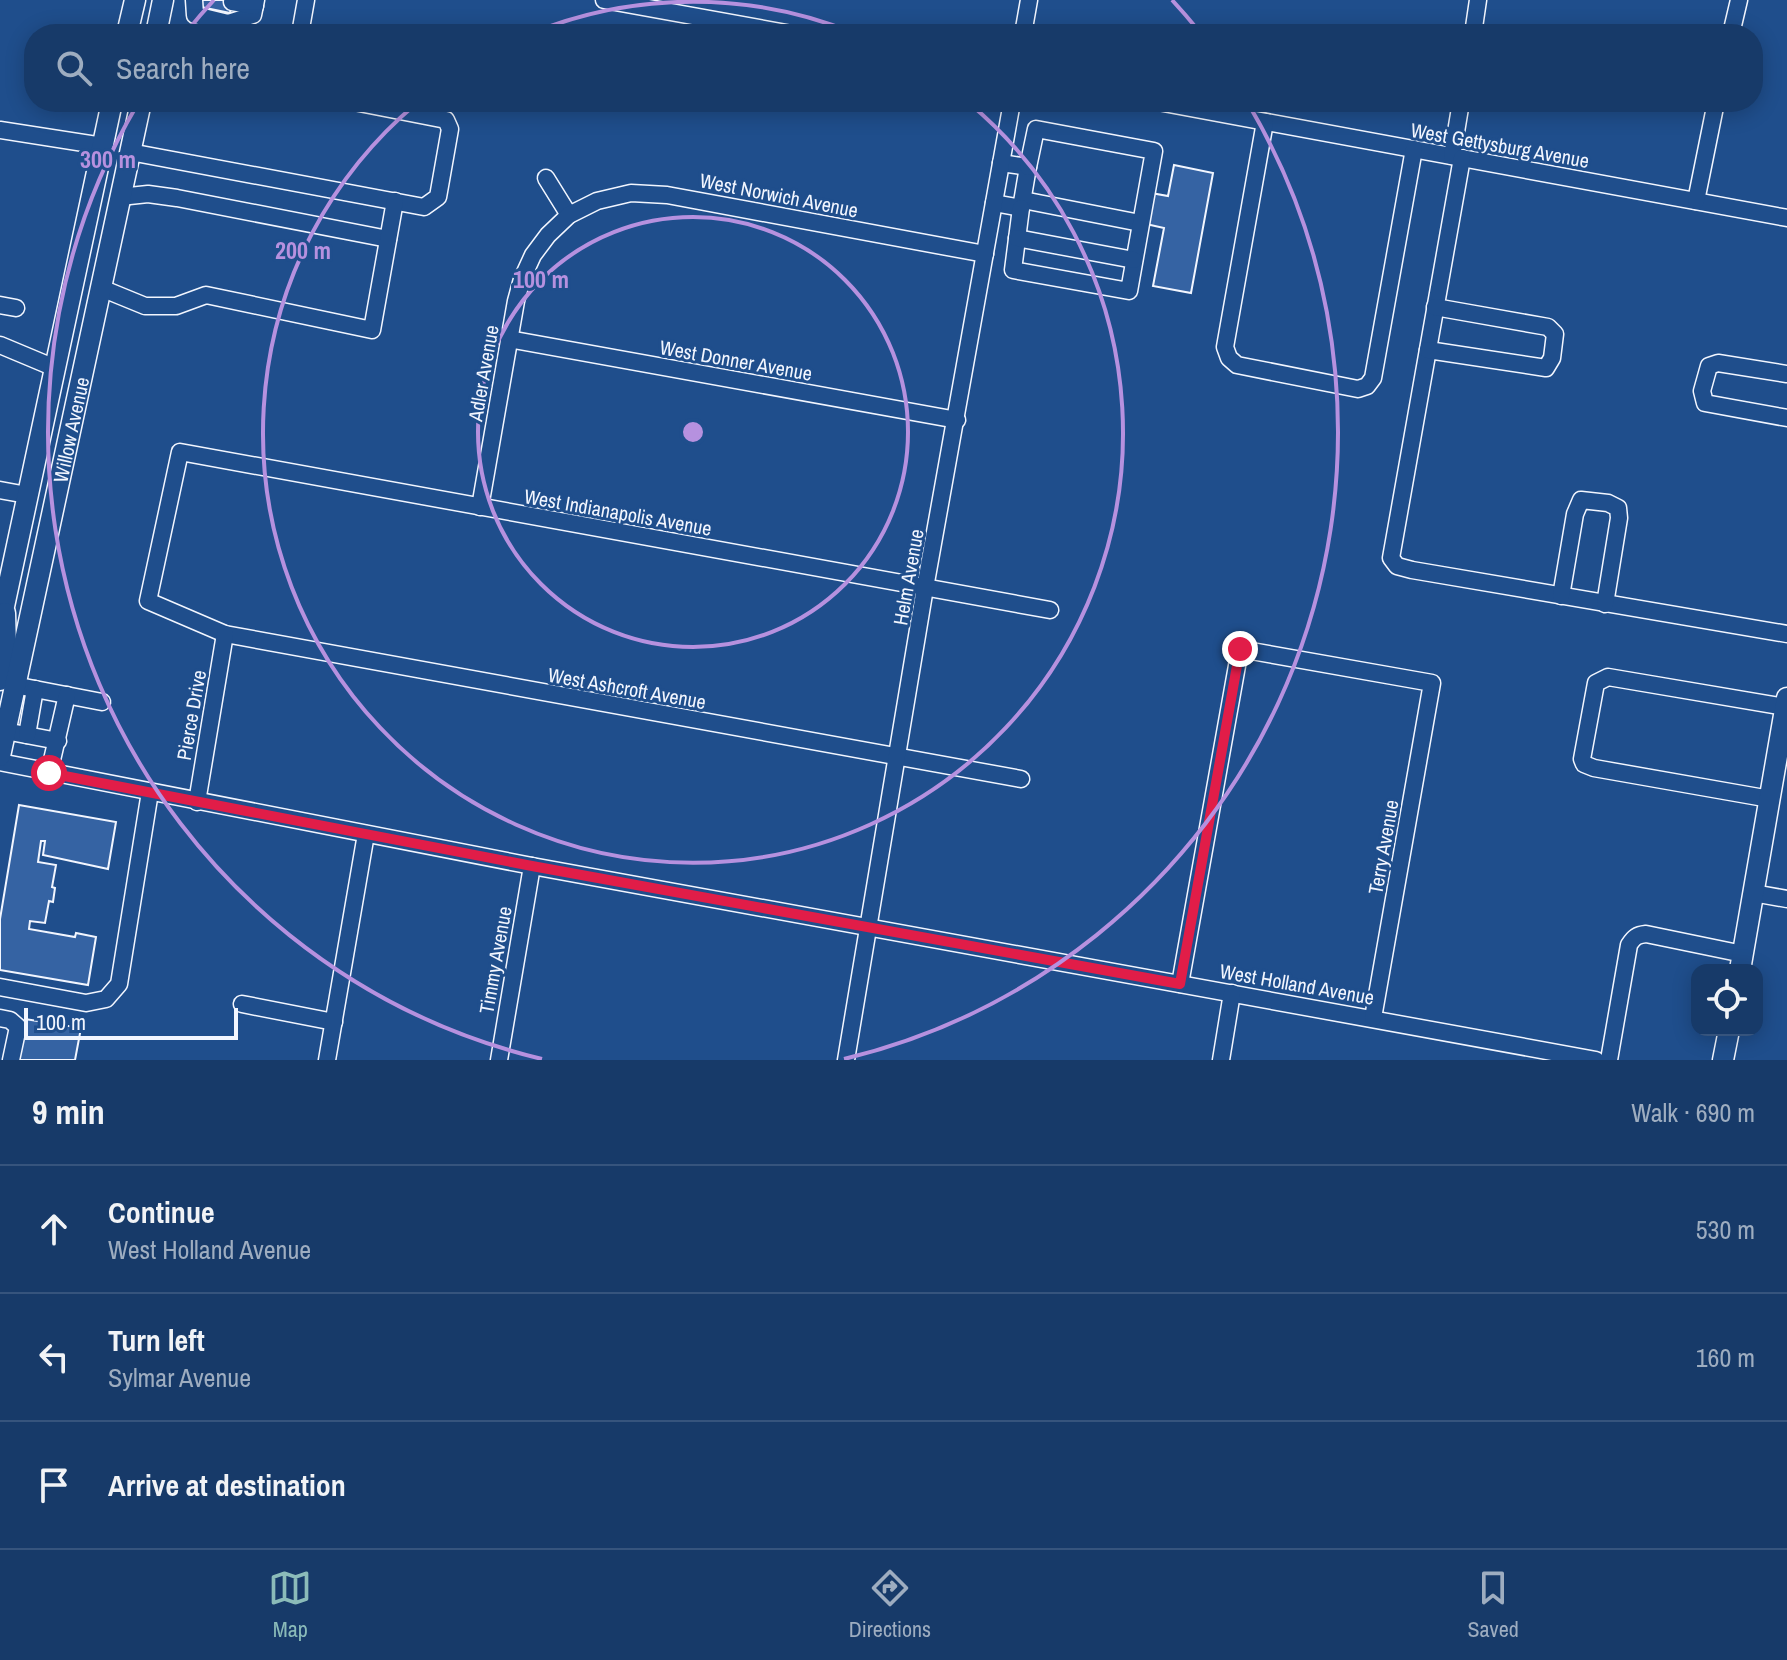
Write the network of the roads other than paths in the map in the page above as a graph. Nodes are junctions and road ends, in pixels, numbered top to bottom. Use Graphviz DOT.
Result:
graph roads {
  1 [pos="135,0"];
  2 [pos="163,0"];
  3 [pos="194,0"];
  4 [pos="306,0"];
  5 [pos="604,0"];
  6 [pos="1029,0"];
  7 [pos="1478,0"];
  8 [pos="1739,0"];
  9 [pos="232,2"];
  10 [pos="255,3"];
  11 [pos="129,24"];
  12 [pos="158,24"];
  13 [pos="302,24"];
  14 [pos="737,24"];
  15 [pos="1025,24"];
  16 [pos="1474,24"];
  17 [pos="1733,24"];
  18 [pos="110,112"];
  19 [pos="139,112"];
  20 [pos="405,112"];
  21 [pos="1010,112"];
  22 [pos="1212,112"];
  23 [pos="1460,112"];
  24 [pos="1714,112"];
  25 [pos="1265,122"];
  26 [pos="0,130"];
  27 [pos="103,146"];
  28 [pos="1414,149"];
  29 [pos="130,152"];
  30 [pos="1457,157"];
  31 [pos="1001,163"];
  32 [pos="1028,167"];
  33 [pos="546,178"];
  34 [pos="120,197"];
  35 [pos="395,201"];
  36 [pos="1696,201"];
  37 [pos="994,203"];
  38 [pos="1022,204"];
  39 [pos="569,215"];
  40 [pos="1787,218"];
  41 [pos="1140,223"];
  42 [pos="1017,238"];
  43 [pos="388,239"];
  44 [pos="80,252"];
  45 [pos="985,254"];
  46 [pos="1134,260"];
  47 [pos="101,288"];
  48 [pos="1435,307"];
  49 [pos="509,339"];
  50 [pos="0,345"];
  51 [pos="1428,350"];
  52 [pos="86,352"];
  53 [pos="55,368"];
  54 [pos="1787,374"];
  55 [pos="1787,418"];
  56 [pos="957,420"];
  57 [pos="0,490"];
  58 [pos="27,495"];
  59 [pos="55,498"];
  60 [pos="480,507"];
  61 [pos="925,588"];
  62 [pos="1561,596"];
  63 [pos="148,601"];
  64 [pos="1605,604"];
  65 [pos="1050,610"];
  66 [pos="2,615"];
  67 [pos="225,634"];
  68 [pos="1787,634"];
  69 [pos="7,683"];
  70 [pos="35,689"];
  71 [pos="67,695"];
  72 [pos="102,702"];
  73 [pos="1785,714"];
  74 [pos="5,731"];
  75 [pos="27,735"];
  76 [pos="58,741"];
  77 [pos="897,758"];
  78 [pos="0,759"];
  79 [pos="49,773"];
  80 [pos="1021,779"];
  81 [pos="150,792"];
  82 [pos="1770,799"];
  83 [pos="197,802"];
  84 [pos="366,834"];
  85 [pos="532,866"];
  86 [pos="1753,893"];
  87 [pos="1787,899"];
  88 [pos="869,927"];
  89 [pos="1741,962"];
  90 [pos="1180,984"];
  91 [pos="0,987"];
  92 [pos="1232,993"];
  93 [pos="242,1004"];
  94 [pos="0,1018"];
  95 [pos="1373,1018"];
  96 [pos="334,1022"];
  97 [pos="1728,1036"];
  98 [pos="11,1060"];
  99 [pos="327,1060"];
  100 [pos="499,1060"];
  101 [pos="846,1060"];
  102 [pos="1221,1060"];
  103 [pos="1596,1060"];
  104 [pos="1609,1060"];
  105 [pos="1723,1060"];
  1 -- 11 [label="main road"];
  2 -- 12 [label="main road"];
  3 -- 10 [label="street"];
  4 -- 13 [label="street"];
  5 -- 14 [label="street"];
  6 -- 15 [label="street"];
  7 -- 16 [label="street"];
  8 -- 17 [label="street"];
  9 -- 10 [label="street"];
  18 -- 27 [label="main road, Willow Avenue"];
  19 -- 29 [label="main road, Willow Avenue"];
  20 -- 35 [label="street"];
  21 -- 31 [label="street, Helm Avenue"];
  22 -- 25 [label="street, West Gettysburg Avenue"];
  23 -- 30 [label="street"];
  24 -- 36 [label="street"];
  25 -- 28 [label="street, West Gettysburg Avenue"];
  25 -- 28 [label="street"];
  26 -- 27 [label="street"];
  27 -- 44 [label="main road, Willow Avenue"];
  27 -- 47 [label="main road"];
  28 -- 30 [label="street, West Gettysburg Avenue"];
  29 -- 34 [label="main road, Willow Avenue"];
  29 -- 35 [label="street"];
  30 -- 36 [label="street, West Gettysburg Avenue"];
  30 -- 48 [label="street"];
  31 -- 32 [label="street"];
  31 -- 37 [label="street, Helm Avenue"];
  32 -- 38 [label="street"];
  32 -- 41 [label="street"];
  33 -- 39 [label="street"];
  34 -- 43 [label="street"];
  34 -- 47 [label="main road, Willow Avenue"];
  35 -- 43 [label="street"];
  36 -- 40 [label="street, West Gettysburg Avenue"];
  37 -- 38 [label="street"];
  37 -- 45 [label="street, Helm Avenue"];
  38 -- 41 [label="street"];
  38 -- 42 [label="street"];
  39 -- 45 [label="street, West Norwich Avenue"];
  39 -- 49 [label="street, Adler Avenue"];
  41 -- 46 [label="street"];
  42 -- 46 [label="street"];
  42 -- 46 [label="street"];
  43 -- 47 [label="street"];
  44 -- 52 [label="main road"];
  44 -- 53 [label="main road, Willow Avenue"];
  45 -- 56 [label="street, Helm Avenue"];
  47 -- 52 [label="main road, Willow Avenue"];
  48 -- 51 [label="street"];
  48 -- 51 [label="street"];
  49 -- 56 [label="street, West Donner Avenue"];
  49 -- 60 [label="street, Adler Avenue"];
  50 -- 53 [label="street"];
  51 -- 62 [label="street"];
  52 -- 59 [label="main road, Willow Avenue"];
  53 -- 58 [label="main road, Willow Avenue"];
  53 -- 59 [label="main road"];
  54 -- 55 [label="street"];
  56 -- 61 [label="street, Helm Avenue"];
  57 -- 58 [label="street"];
  58 -- 66 [label="main road, Willow Avenue"];
  59 -- 69 [label="main road, Willow Avenue"];
  60 -- 61 [label="street, West Indianapolis Avenue"];
  60 -- 63 [label="street, West Indianapolis Avenue"];
  61 -- 65 [label="street, West Indianapolis Avenue"];
  61 -- 77 [label="street, Helm Avenue"];
  62 -- 64 [label="street"];
  62 -- 64 [label="street"];
  63 -- 67 [label="street, West Ashcroft Avenue"];
  64 -- 68 [label="street"];
  66 -- 69 [label="main road, Willow Avenue"];
  67 -- 77 [label="street, West Ashcroft Avenue"];
  67 -- 83 [label="street, Pierce Drive"];
  69 -- 70 [label="street"];
  69 -- 74 [label="main road, Willow Avenue"];
  70 -- 71 [label="street"];
  70 -- 75 [label="street"];
  71 -- 72 [label="street"];
  71 -- 76 [label="street"];
  73 -- 82 [label="main road"];
  73 -- 82 [label="street"];
  74 -- 75 [label="street"];
  74 -- 78 [label="main road, Willow Avenue"];
  75 -- 76 [label="street"];
  76 -- 79 [label="street"];
  77 -- 80 [label="street, West Ashcroft Avenue"];
  77 -- 88 [label="street, Helm Avenue"];
  78 -- 79 [label="street, West Holland Avenue"];
  79 -- 81 [label="street, West Holland Avenue"];
  81 -- 83 [label="street, West Holland Avenue"];
  81 -- 91 [label="street"];
  82 -- 86 [label="main road"];
  83 -- 84 [label="street, West Holland Avenue"];
  84 -- 85 [label="street, West Holland Avenue"];
  84 -- 96 [label="street"];
  85 -- 88 [label="street, West Holland Avenue"];
  85 -- 100 [label="street, Timmy Avenue"];
  86 -- 87 [label="street"];
  86 -- 89 [label="main road"];
  88 -- 90 [label="street, West Holland Avenue"];
  88 -- 101 [label="street, Helm Avenue"];
  89 -- 104 [label="street"];
  90 -- 92 [label="street, West Holland Avenue"];
  90 -- 95 [label="street, Terry Avenue"];
  92 -- 95 [label="street, West Holland Avenue"];
  92 -- 102 [label="street"];
  93 -- 96 [label="street"];
  94 -- 98 [label="street"];
  95 -- 103 [label="street, West Holland Avenue"];
  96 -- 99 [label="street"];
  97 -- 105 [label="main road"];
}
